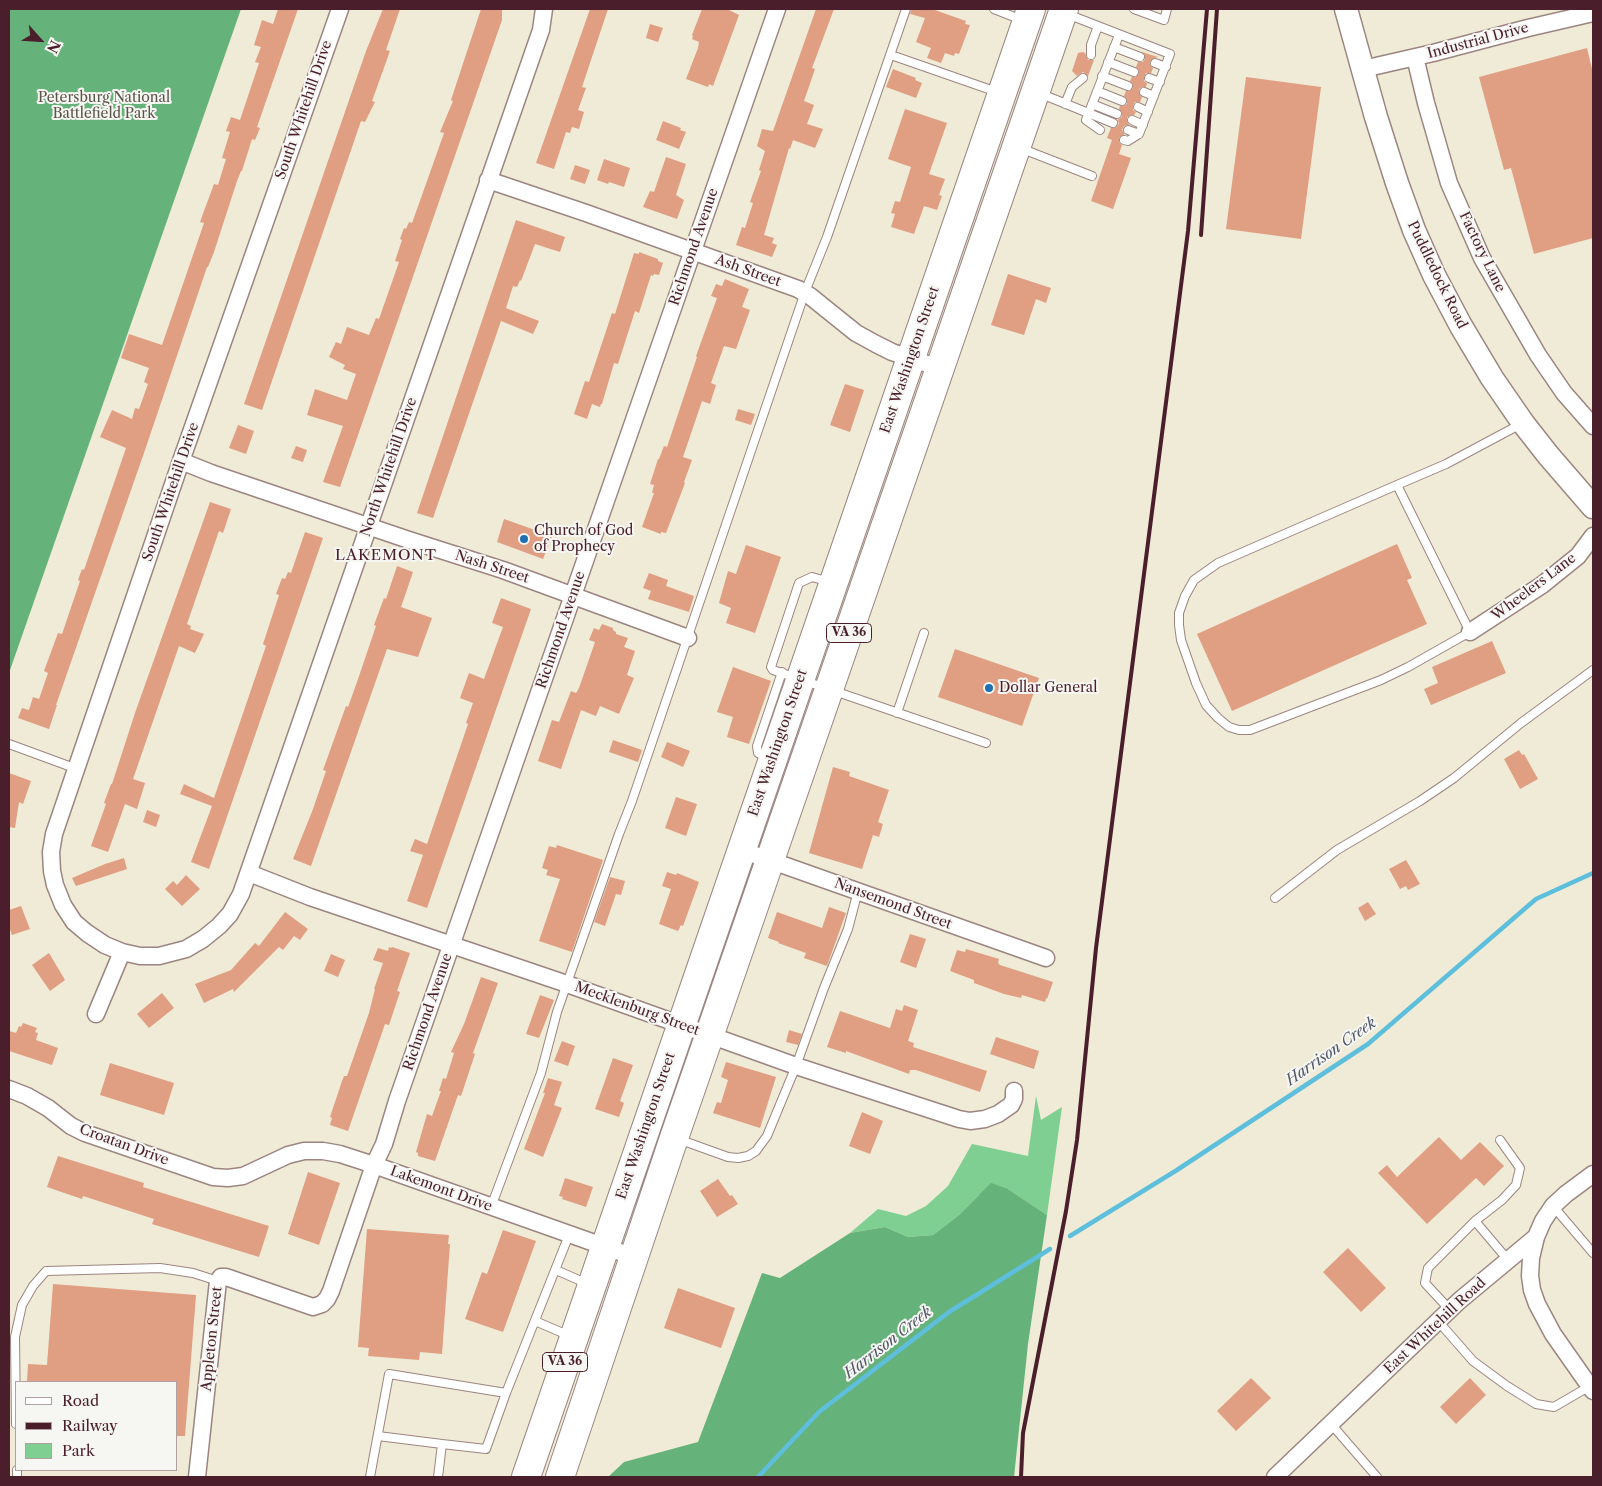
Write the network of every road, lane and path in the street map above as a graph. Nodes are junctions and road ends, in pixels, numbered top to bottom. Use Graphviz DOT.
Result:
graph roads {
  1 [pos="340,9"];
  2 [pos="544,9"];
  3 [pos="777,9"];
  4 [pos="906,9"];
  5 [pos="994,9"];
  6 [pos="1134,9"];
  7 [pos="1167,9"];
  8 [pos="1346,9"];
  9 [pos="1063,10"];
  10 [pos="1593,13"];
  11 [pos="1029,15"];
  12 [pos="1098,26"];
  13 [pos="1118,35"];
  14 [pos="1091,45"];
  15 [pos="1114,47"];
  16 [pos="1083,52"];
  17 [pos="891,55"];
  18 [pos="1091,55"];
  19 [pos="1140,57"];
  20 [pos="1415,57"];
  21 [pos="1108,62"];
  22 [pos="1155,63"];
  23 [pos="1166,67"];
  24 [pos="1363,69"];
  25 [pos="1134,72"];
  26 [pos="1102,76"];
  27 [pos="1079,77"];
  28 [pos="1149,78"];
  29 [pos="1160,82"];
  30 [pos="1128,86"];
  31 [pos="1097,91"];
  32 [pos="1035,92"];
  33 [pos="1144,92"];
  34 [pos="1002,94"];
  35 [pos="1154,96"];
  36 [pos="1122,101"];
  37 [pos="1065,104"];
  38 [pos="1092,104"];
  39 [pos="1138,107"];
  40 [pos="1148,112"];
  41 [pos="1088,113"];
  42 [pos="1117,114"];
  43 [pos="1132,120"];
  44 [pos="1113,123"];
  45 [pos="1143,124"];
  46 [pos="1100,130"];
  47 [pos="1128,130"];
  48 [pos="1139,134"];
  49 [pos="1124,140"];
  50 [pos="1016,147"];
  51 [pos="1092,176"];
  52 [pos="488,180"];
  53 [pos="693,251"];
  54 [pos="805,292"];
  55 [pos="910,357"];
  56 [pos="939,368"];
  57 [pos="1523,423"];
  58 [pos="1593,426"];
  59 [pos="181,461"];
  60 [pos="1397,485"];
  61 [pos="1593,507"];
  62 [pos="369,527"];
  63 [pos="1592,544"];
  64 [pos="573,595"];
  65 [pos="1470,632"];
  66 [pos="924,633"];
  67 [pos="688,638"];
  68 [pos="1593,670"];
  69 [pos="791,675"];
  70 [pos="830,689"];
  71 [pos="896,713"];
  72 [pos="986,743"];
  73 [pos="9,744"];
  74 [pos="76,769"];
  75 [pos="740,850"];
  76 [pos="770,860"];
  77 [pos="249,874"];
  78 [pos="858,892"];
  79 [pos="1275,898"];
  80 [pos="452,944"];
  81 [pos="122,952"];
  82 [pos="1046,958"];
  83 [pos="567,984"];
  84 [pos="96,1014"];
  85 [pos="681,1024"];
  86 [pos="710,1035"];
  87 [pos="796,1066"];
  88 [pos="9,1089"];
  89 [pos="1014,1091"];
  90 [pos="674,1138"];
  91 [pos="1500,1140"];
  92 [pos="374,1166"];
  93 [pos="248,1174"];
  94 [pos="1593,1174"];
  95 [pos="1553,1206"];
  96 [pos="491,1207"];
  97 [pos="1475,1221"];
  98 [pos="570,1235"];
  99 [pos="1536,1237"];
  100 [pos="605,1247"];
  101 [pos="1593,1253"];
  102 [pos="634,1257"];
  103 [pos="1508,1260"];
  104 [pos="556,1270"];
  105 [pos="218,1281"];
  106 [pos="592,1286"];
  107 [pos="1444,1316"];
  108 [pos="535,1321"];
  109 [pos="574,1337"];
  110 [pos="16,1381"];
  111 [pos="1592,1387"];
  112 [pos="506,1393"];
  113 [pos="1331,1424"];
  114 [pos="378,1436"];
  115 [pos="442,1444"];
  116 [pos="197,1477"];
  117 [pos="370,1477"];
  118 [pos="438,1477"];
  119 [pos="526,1477"];
  120 [pos="560,1477"];
  121 [pos="1275,1477"];
  122 [pos="1377,1477"];
  1 -- 59 [label="street, South Whitehill Drive"];
  2 -- 52 [label="street, North Whitehill Drive"];
  3 -- 53 [label="street, Richmond Avenue"];
  4 -- 17 [label="lane"];
  5 -- 11 [label="lane"];
  6 -- 7 [label="lane"];
  8 -- 24 [label="main road, Puddledock Road"];
  9 -- 12 [label="lane"];
  9 -- 32 [label="highway, VA 36"];
  10 -- 20 [label="street, Industrial Drive"];
  11 -- 34 [label="highway, East Washington Street / VA 36"];
  12 -- 13 [label="lane"];
  12 -- 14 [label="lane"];
  13 -- 15 [label="lane"];
  13 -- 23 [label="lane"];
  14 -- 16 [label="lane"];
  14 -- 18 [label="lane"];
  15 -- 19 [label="lane"];
  15 -- 21 [label="lane"];
  17 -- 34 [label="lane"];
  17 -- 54 [label="lane"];
  20 -- 24 [label="street, Industrial Drive"];
  20 -- 58 [label="street, Factory Lane"];
  21 -- 25 [label="lane"];
  21 -- 26 [label="lane"];
  22 -- 23 [label="lane"];
  23 -- 29 [label="lane"];
  24 -- 57 [label="main road, Puddledock Road"];
  26 -- 30 [label="lane"];
  26 -- 31 [label="lane"];
  27 -- 37 [label="lane"];
  28 -- 29 [label="lane"];
  29 -- 35 [label="lane"];
  31 -- 36 [label="lane"];
  31 -- 38 [label="lane"];
  32 -- 37 [label="lane"];
  32 -- 50 [label="highway, VA 36"];
  33 -- 35 [label="lane"];
  34 -- 55 [label="highway, East Washington Street / VA 36"];
  35 -- 40 [label="lane"];
  37 -- 41 [label="lane"];
  38 -- 41 [label="lane"];
  38 -- 42 [label="lane"];
  39 -- 40 [label="lane"];
  40 -- 45 [label="lane"];
  41 -- 44 [label="lane"];
  41 -- 46 [label="lane"];
  43 -- 45 [label="lane"];
  45 -- 48 [label="lane"];
  47 -- 48 [label="lane"];
  48 -- 49 [label="lane"];
  50 -- 51 [label="lane"];
  50 -- 56 [label="highway, VA 36"];
  52 -- 53 [label="street, Ash Street"];
  52 -- 62 [label="street, North Whitehill Drive"];
  53 -- 54 [label="street, Ash Street"];
  53 -- 64 [label="street, Richmond Avenue"];
  54 -- 55 [label="street, Ash Street"];
  54 -- 67 [label="lane"];
  55 -- 56 [label="street, Ash Street"];
  55 -- 69 [label="highway, East Washington Street / VA 36"];
  56 -- 70 [label="highway, VA 36"];
  57 -- 60 [label="lane"];
  57 -- 61 [label="main road, Puddledock Road"];
  59 -- 62 [label="street, Nash Street"];
  59 -- 74 [label="street, South Whitehill Drive"];
  60 -- 65 [label="lane"];
  60 -- 65 [label="lane"];
  62 -- 64 [label="street, Nash Street"];
  62 -- 77 [label="street, North Whitehill Drive"];
  63 -- 65 [label="street, Wheelers Lane"];
  64 -- 67 [label="street, Nash Street"];
  64 -- 80 [label="street, Richmond Avenue"];
  66 -- 71 [label="lane"];
  67 -- 83 [label="lane"];
  68 -- 79 [label="lane"];
  69 -- 70 [label="lane"];
  69 -- 75 [label="highway, East Washington Street / VA 36"];
  70 -- 71 [label="lane"];
  70 -- 76 [label="highway, VA 36"];
  71 -- 72 [label="lane"];
  73 -- 74 [label="lane"];
  74 -- 81 [label="street, South Whitehill Drive"];
  75 -- 76 [label="street, Nansemond Street"];
  75 -- 85 [label="highway, East Washington Street / VA 36"];
  76 -- 78 [label="street, Nansemond Street"];
  76 -- 86 [label="highway, VA 36"];
  77 -- 80 [label="street, Mecklenburg Street"];
  77 -- 81 [label="street, North Whitehill Drive"];
  78 -- 82 [label="street, Nansemond Street"];
  78 -- 87 [label="lane"];
  80 -- 83 [label="street, Mecklenburg Street"];
  80 -- 92 [label="street, Richmond Avenue"];
  81 -- 84 [label="street"];
  83 -- 85 [label="street, Mecklenburg Street"];
  83 -- 96 [label="lane"];
  85 -- 86 [label="street, Mecklenburg Street"];
  85 -- 100 [label="highway, East Washington Street / VA 36"];
  86 -- 87 [label="street, Mecklenburg Street"];
  86 -- 90 [label="highway, VA 36"];
  87 -- 89 [label="street, Mecklenburg Street"];
  87 -- 90 [label="lane"];
  88 -- 93 [label="street, Croatan Drive"];
  90 -- 102 [label="highway, VA 36"];
  91 -- 97 [label="lane"];
  92 -- 93 [label="street, Lakemont Drive"];
  92 -- 96 [label="street, Lakemont Drive"];
  92 -- 105 [label="street, Appleton Street"];
  94 -- 95 [label="street, East Whitehill Road"];
  95 -- 99 [label="street, East Whitehill Road"];
  95 -- 101 [label="lane"];
  96 -- 98 [label="street, Lakemont Drive"];
  97 -- 103 [label="lane"];
  97 -- 107 [label="lane"];
  98 -- 100 [label="street, Lakemont Drive"];
  98 -- 104 [label="lane"];
  99 -- 103 [label="street, East Whitehill Road"];
  99 -- 111 [label="street"];
  100 -- 102 [label="street, Lakemont Drive"];
  100 -- 106 [label="highway, East Washington Street / VA 36"];
  102 -- 120 [label="highway, VA 36"];
  103 -- 107 [label="street, East Whitehill Road"];
  104 -- 106 [label="lane"];
  104 -- 108 [label="lane"];
  105 -- 110 [label="lane"];
  105 -- 116 [label="street, Appleton Street"];
  106 -- 109 [label="highway, East Washington Street / VA 36"];
  107 -- 111 [label="lane"];
  107 -- 113 [label="street, East Whitehill Road"];
  108 -- 109 [label="lane"];
  108 -- 112 [label="lane"];
  109 -- 119 [label="highway, East Washington Street / VA 36"];
  112 -- 114 [label="lane"];
  112 -- 115 [label="lane"];
  113 -- 121 [label="street, East Whitehill Road"];
  113 -- 122 [label="lane"];
  114 -- 115 [label="lane"];
  114 -- 117 [label="lane"];
  115 -- 118 [label="lane"];
}
